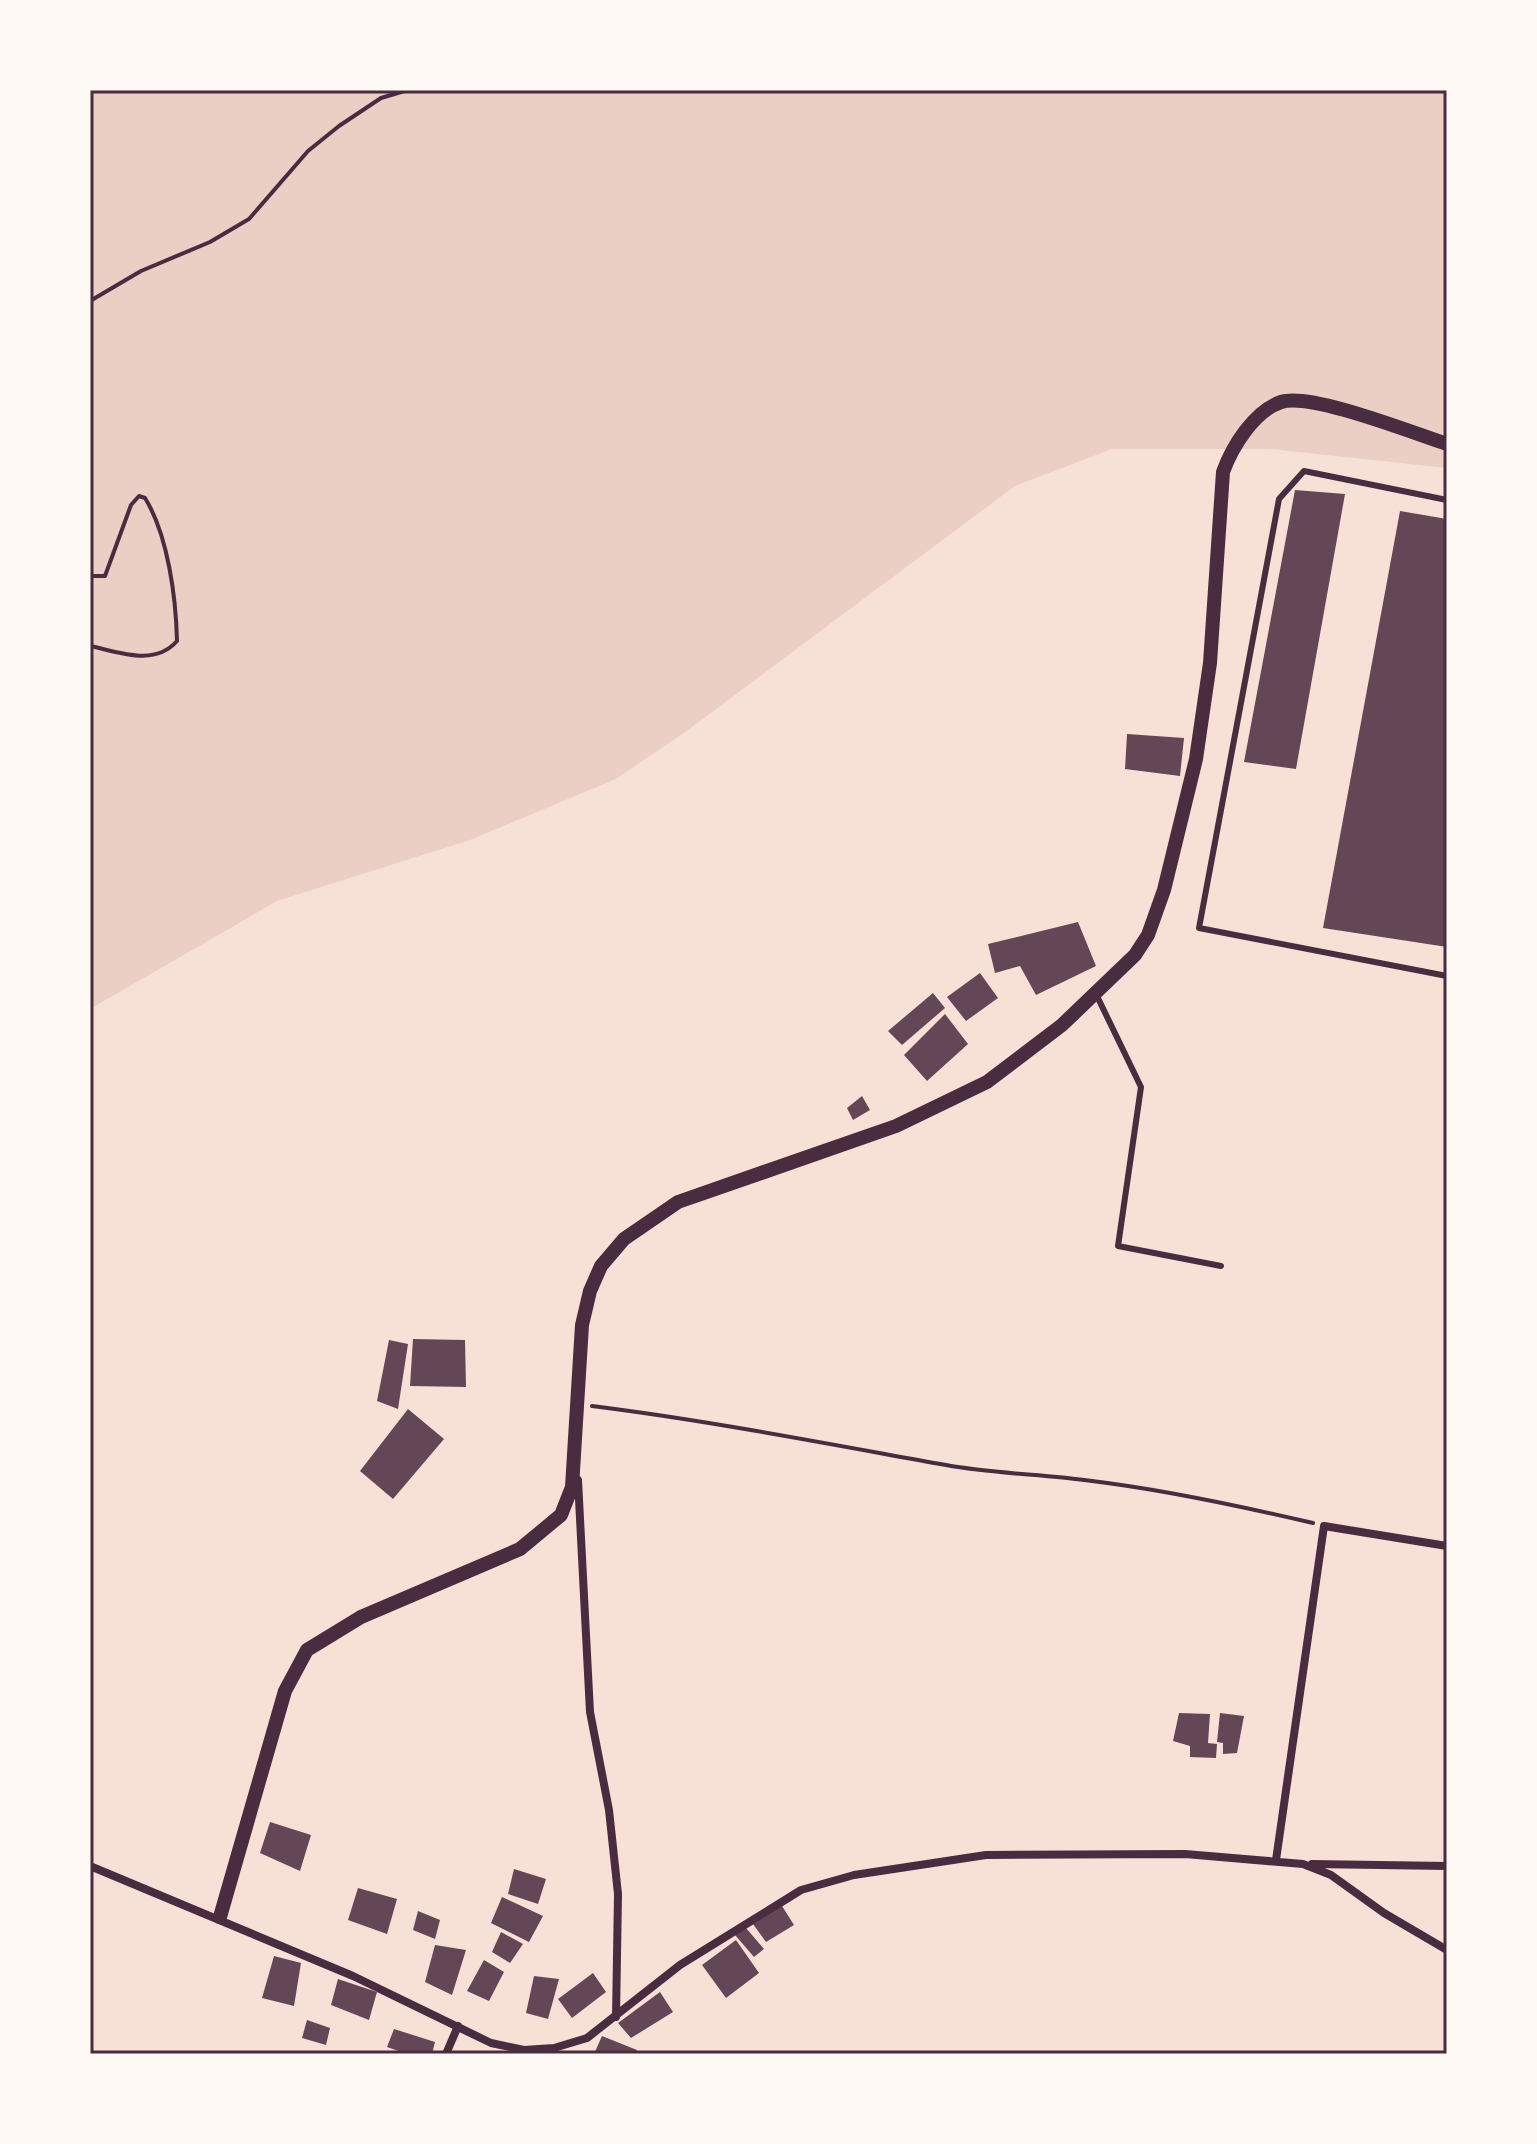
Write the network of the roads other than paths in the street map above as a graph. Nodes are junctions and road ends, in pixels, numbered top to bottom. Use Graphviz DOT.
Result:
graph roads {
  1 [pos="1447,444"];
  2 [pos="1447,500"];
  3 [pos="1447,976"];
  4 [pos="1096,994"];
  5 [pos="1221,1266"];
  6 [pos="576,1446"];
  7 [pos="1447,1546"];
  8 [pos="1276,1860"];
  9 [pos="1303,1864"];
  10 [pos="90,1866"];
  11 [pos="1447,1866"];
  12 [pos="220,1917"];
  13 [pos="1447,1950"];
  14 [pos="616,2017"];
  15 [pos="458,2026"];
  16 [pos="446,2054"];
  1 -- 4 [label="street"];
  2 -- 3 [label="lane"];
  4 -- 5 [label="lane"];
  4 -- 6 [label="street"];
  6 -- 12 [label="street"];
  6 -- 14 [label="street"];
  7 -- 8 [label="street"];
  8 -- 9 [label="street"];
  8 -- 14 [label="street"];
  9 -- 11 [label="street"];
  9 -- 13 [label="street"];
  10 -- 12 [label="street"];
  12 -- 15 [label="street"];
  14 -- 15 [label="street"];
  15 -- 16 [label="street"];
}
